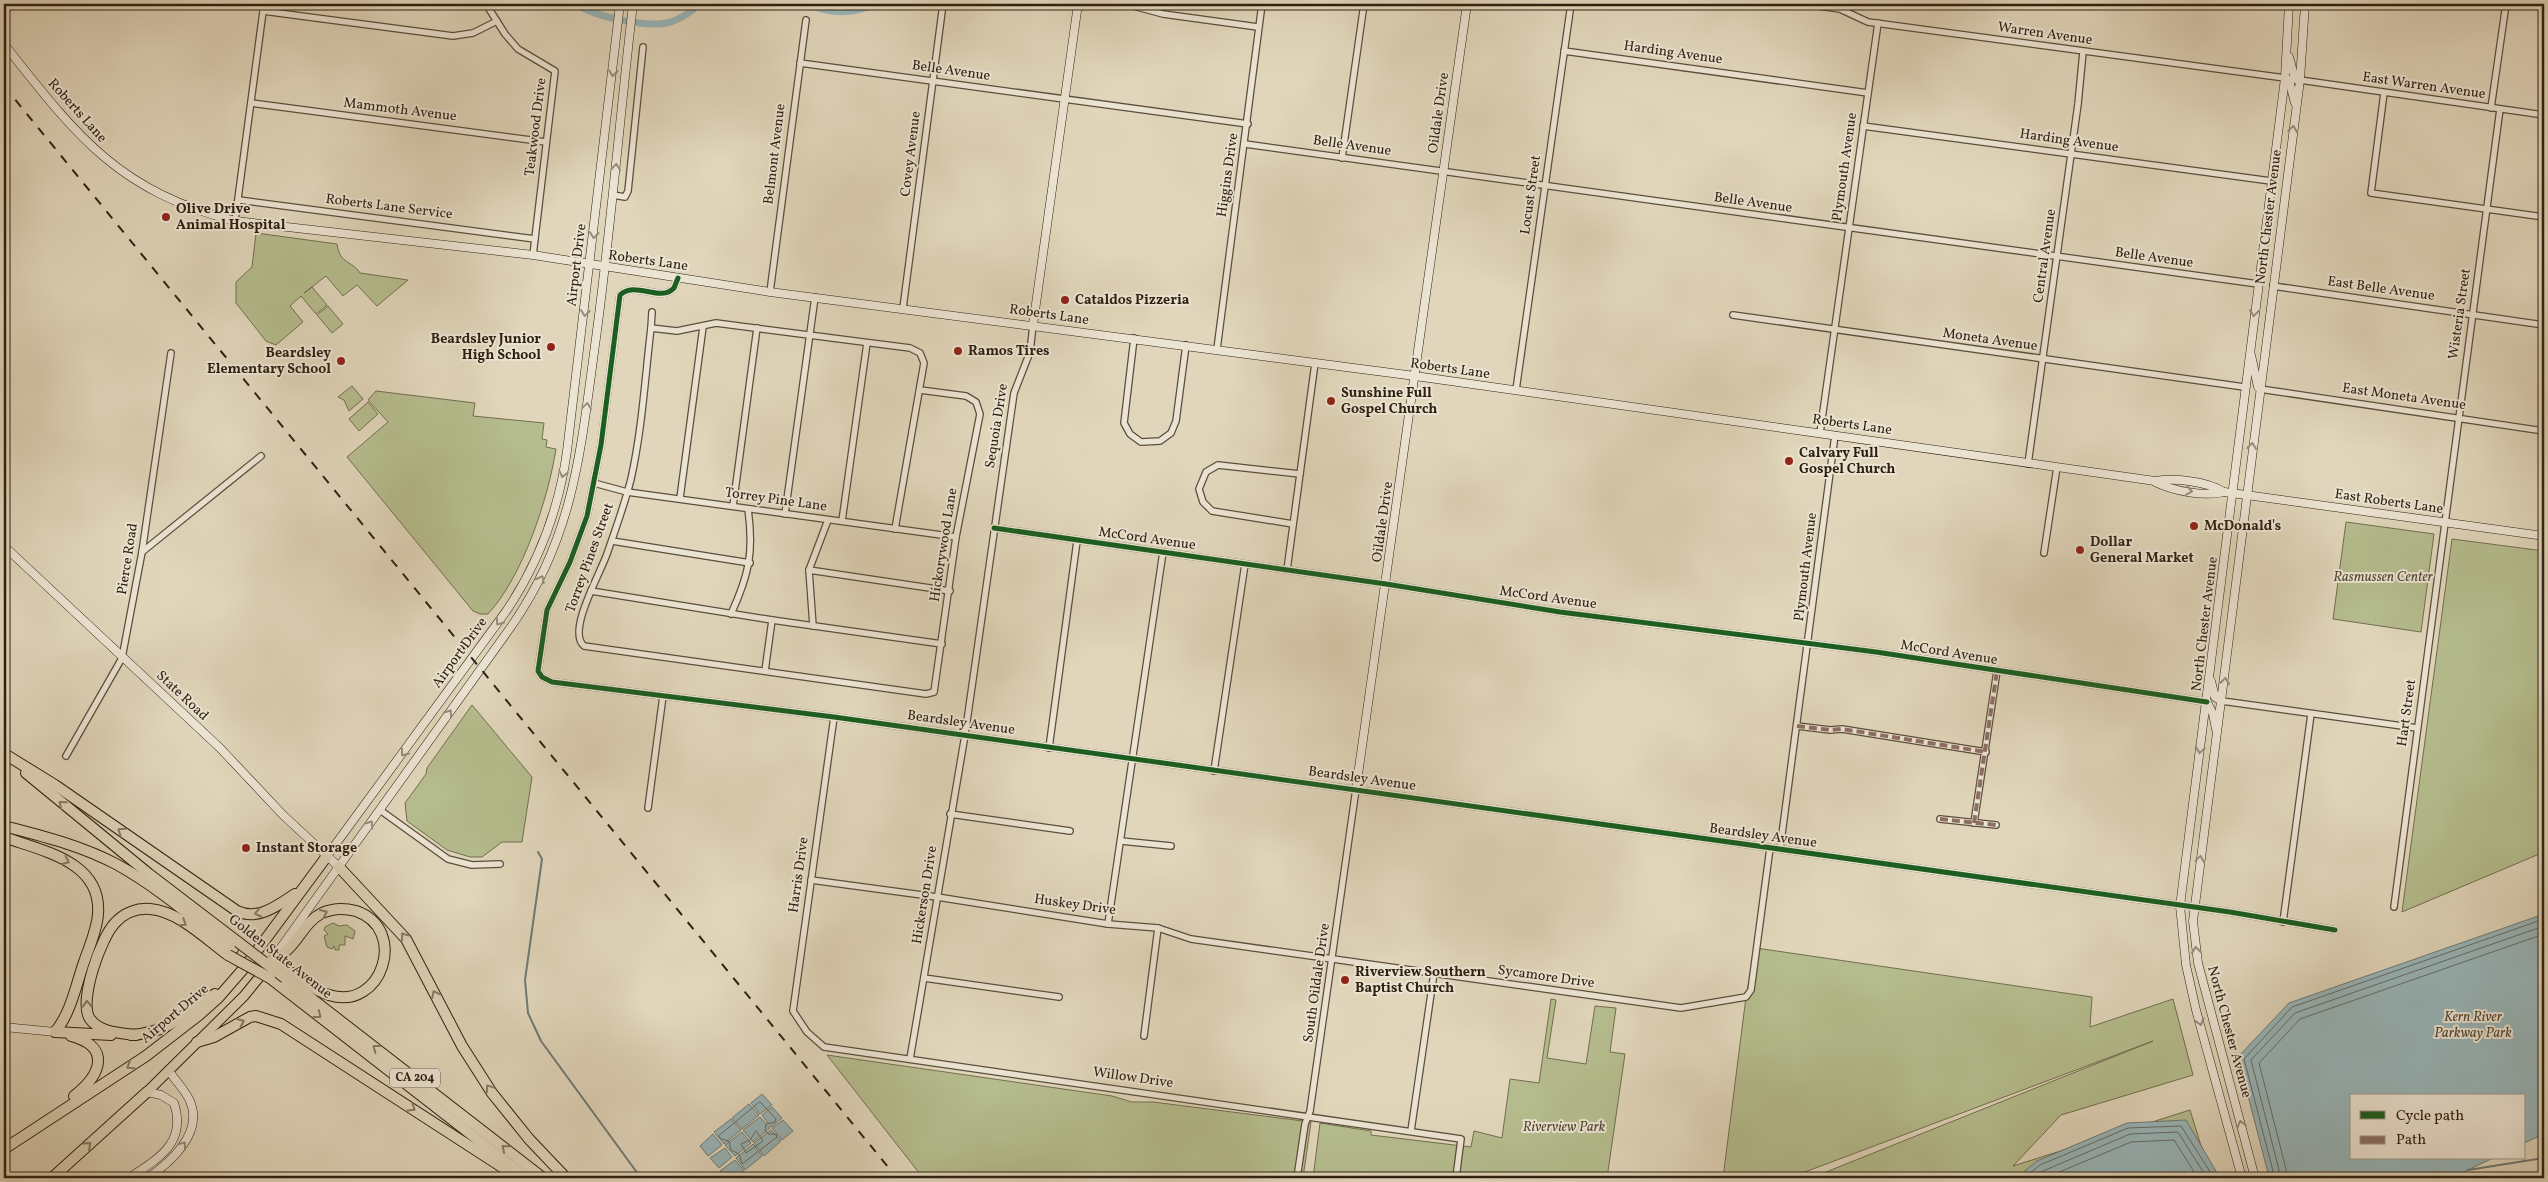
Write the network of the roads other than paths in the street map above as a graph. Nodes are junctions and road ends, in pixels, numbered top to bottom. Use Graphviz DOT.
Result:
graph roads {
  1 [pos="264,4"];
  2 [pos="486,4"];
  3 [pos="633,4"];
  4 [pos="943,4"];
  5 [pos="1078,4"];
  6 [pos="1126,4"];
  7 [pos="1262,4"];
  8 [pos="1364,4"];
  9 [pos="1467,4"];
  10 [pos="1571,4"];
  11 [pos="1805,4"];
  12 [pos="2289,4"];
  13 [pos="2305,4"];
  14 [pos="2506,4"];
  15 [pos="620,7"];
  16 [pos="263,11"];
  17 [pos="806,20"];
  18 [pos="497,21"];
  19 [pos="1878,23"];
  20 [pos="1258,28"];
  21 [pos="4,44"];
  22 [pos="643,47"];
  23 [pos="2286,48"];
  24 [pos="1564,51"];
  25 [pos="2083,52"];
  26 [pos="800,63"];
  27 [pos="2285,78"];
  28 [pos="2300,80"];
  29 [pos="933,81"];
  30 [pos="1868,93"];
  31 [pos="2384,93"];
  32 [pos="1064,99"];
  33 [pos="251,103"];
  34 [pos="2491,108"];
  35 [pos="2500,109"];
  36 [pos="2296,110"];
  37 [pos="2544,116"];
  38 [pos="1248,124"];
  39 [pos="1864,126"];
  40 [pos="546,142"];
  41 [pos="1245,144"];
  42 [pos="2071,155"];
  43 [pos="1342,158"];
  44 [pos="1444,172"];
  45 [pos="2270,181"];
  46 [pos="1545,186"];
  47 [pos="613,196"];
  48 [pos="239,200"];
  49 [pos="2487,209"];
  50 [pos="2544,217"];
  51 [pos="235,221"];
  52 [pos="1849,229"];
  53 [pos="535,239"];
  54 [pos="533,255"];
  55 [pos="2057,257"];
  56 [pos="591,265"];
  57 [pos="605,267"];
  58 [pos="678,278"];
  59 [pos="2258,284"];
  60 [pos="2273,286"];
  61 [pos="770,292"];
  62 [pos="816,297"];
  63 [pos="903,308"];
  64 [pos="652,312"];
  65 [pos="2472,314"];
  66 [pos="1733,315"];
  67 [pos="2544,324"];
  68 [pos="1033,325"];
  69 [pos="703,327"];
  70 [pos="651,328"];
  71 [pos="757,328"];
  72 [pos="1835,331"];
  73 [pos="810,335"];
  74 [pos="1134,338"];
  75 [pos="867,343"];
  76 [pos="1186,345"];
  77 [pos="2250,348"];
  78 [pos="1217,349"];
  79 [pos="171,353"];
  80 [pos="2043,360"];
  81 [pos="1315,363"];
  82 [pos="1414,376"];
  83 [pos="2244,387"];
  84 [pos="2260,389"];
  85 [pos="920,390"];
  86 [pos="1516,390"];
  87 [pos="2457,417"];
  88 [pos="2544,431"];
  89 [pos="1820,433"];
  90 [pos="1835,435"];
  91 [pos="261,456"];
  92 [pos="2028,464"];
  93 [pos="2057,467"];
  94 [pos="1300,474"];
  95 [pos="594,483"];
  96 [pos="627,492"];
  97 [pos="2227,492"];
  98 [pos="2246,495"];
  99 [pos="680,498"];
  100 [pos="733,506"];
  101 [pos="748,509"];
  102 [pos="785,514"];
  103 [pos="828,520"];
  104 [pos="842,521"];
  105 [pos="2444,522"];
  106 [pos="1293,524"];
  107 [pos="994,528"];
  108 [pos="895,529"];
  109 [pos="2544,536"];
  110 [pos="956,537"];
  111 [pos="1077,540"];
  112 [pos="612,541"];
  113 [pos="4,546"];
  114 [pos="142,552"];
  115 [pos="1163,552"];
  116 [pos="2044,553"];
  117 [pos="750,563"];
  118 [pos="1245,564"];
  119 [pos="808,570"];
  120 [pos="1287,570"];
  121 [pos="1386,584"];
  122 [pos="591,591"];
  123 [pos="950,591"];
  124 [pos="731,614"];
  125 [pos="772,620"];
  126 [pos="813,626"];
  127 [pos="942,644"];
  128 [pos="1808,645"];
  129 [pos="122,658"];
  130 [pos="765,671"];
  131 [pos="1997,672"];
  132 [pos="2210,677"];
  133 [pos="934,692"];
  134 [pos="663,696"];
  135 [pos="2222,701"];
  136 [pos="2207,702"];
  137 [pos="2311,714"];
  138 [pos="834,717"];
  139 [pos="1796,726"];
  140 [pos="2417,728"];
  141 [pos="965,735"];
  142 [pos="2217,736"];
  143 [pos="1048,748"];
  144 [pos="1986,752"];
  145 [pos="6,754"];
  146 [pos="66,756"];
  147 [pos="1131,759"];
  148 [pos="1214,770"];
  149 [pos="1356,789"];
  150 [pos="648,808"];
  151 [pos="380,810"];
  152 [pos="950,814"];
  153 [pos="1940,819"];
  154 [pos="1974,823"];
  155 [pos="1996,825"];
  156 [pos="4,826"];
  157 [pos="1070,831"];
  158 [pos="4,838"];
  159 [pos="1120,841"];
  160 [pos="1171,846"];
  161 [pos="1770,848"];
  162 [pos="1780,849"];
  163 [pos="327,856"];
  164 [pos="500,864"];
  165 [pos="339,867"];
  166 [pos="811,880"];
  167 [pos="300,891"];
  168 [pos="937,897"];
  169 [pos="2180,906"];
  170 [pos="2394,907"];
  171 [pos="2193,908"];
  172 [pos="2283,922"];
  173 [pos="1108,924"];
  174 [pos="1158,928"];
  175 [pos="2335,930"];
  176 [pos="236,948"];
  177 [pos="1334,959"];
  178 [pos="270,963"];
  179 [pos="1434,974"];
  180 [pos="285,978"];
  181 [pos="924,978"];
  182 [pos="226,988"];
  183 [pos="1058,997"];
  184 [pos="4,1027"];
  185 [pos="55,1032"];
  186 [pos="807,1032"];
  187 [pos="136,1034"];
  188 [pos="1144,1036"];
  189 [pos="197,1042"];
  190 [pos="910,1059"];
  191 [pos="169,1071"];
  192 [pos="147,1092"];
  193 [pos="1308,1116"];
  194 [pos="1411,1131"];
  195 [pos="30,1132"];
  196 [pos="4,1149"];
  197 [pos="2254,1175"];
  198 [pos="52,1178"];
  199 [pos="129,1178"];
  200 [pos="148,1178"];
  201 [pos="519,1178"];
  202 [pos="527,1178"];
  203 [pos="543,1178"];
  204 [pos="566,1178"];
  205 [pos="1297,1178"];
  206 [pos="1456,1178"];
  207 [pos="2242,1178"];
  1 -- 16 [label="street"];
  2 -- 18 [label="street, Teakwood Drive"];
  47 -- 3 [label="main road, Airport Drive, one-way"];
  4 -- 29 [label="street, Covey Avenue"];
  5 -- 32 [label="main road, Sequoia Drive"];
  6 -- 20 [label="street"];
  7 -- 20 [label="street, Higgins Drive"];
  8 -- 43 [label="street"];
  9 -- 44 [label="main road, Oildale Drive"];
  10 -- 24 [label="street, Locust Street"];
  11 -- 19 [label="street, Warren Avenue"];
  12 -- 23 [label="main road, North Chester Avenue"];
  13 -- 28 [label="main road, North Chester Avenue"];
  14 -- 34 [label="street"];
  15 -- 56 [label="main road, Airport Drive, one-way"];
  16 -- 18 [label="street"];
  16 -- 33 [label="street"];
  17 -- 26 [label="street, Belmont Avenue"];
  18 -- 40 [label="street, Teakwood Drive"];
  19 -- 25 [label="street, Warren Avenue"];
  19 -- 30 [label="street, Plymouth Avenue"];
  20 -- 38 [label="street, Higgins Drive"];
  21 -- 51 [label="main road, Roberts Lane"];
  22 -- 47 [label="street"];
  23 -- 27 [label="main road, North Chester Avenue"];
  23 -- 28 [label="main road"];
  24 -- 30 [label="street, Harding Avenue"];
  24 -- 46 [label="street, Locust Street"];
  25 -- 27 [label="street, Warren Avenue"];
  25 -- 42 [label="street, Central Avenue"];
  26 -- 29 [label="street, Belle Avenue"];
  26 -- 61 [label="street, Belmont Avenue"];
  27 -- 36 [label="main road"];
  27 -- 45 [label="main road, North Chester Avenue"];
  28 -- 31 [label="street, East Warren Avenue"];
  28 -- 36 [label="main road, North Chester Avenue"];
  29 -- 32 [label="street, Belle Avenue"];
  29 -- 63 [label="street, Covey Avenue"];
  30 -- 39 [label="street, Plymouth Avenue"];
  31 -- 34 [label="street, East Warren Avenue"];
  31 -- 49 [label="street"];
  32 -- 38 [label="street, Belle Avenue"];
  32 -- 68 [label="main road, Sequoia Drive"];
  33 -- 40 [label="street, Mammoth Avenue"];
  33 -- 48 [label="street"];
  34 -- 35 [label="street, East Warren Avenue"];
  35 -- 37 [label="street, East Warren Avenue"];
  35 -- 49 [label="street, Wisteria Street"];
  60 -- 36 [label="main road, North Chester Avenue, one-way"];
  38 -- 41 [label="street, Higgins Drive"];
  39 -- 42 [label="street, Harding Avenue"];
  39 -- 52 [label="street, Plymouth Avenue"];
  40 -- 53 [label="street, Teakwood Drive"];
  41 -- 43 [label="street, Belle Avenue"];
  41 -- 78 [label="street, Higgins Drive"];
  42 -- 45 [label="street, Harding Avenue"];
  42 -- 55 [label="street, Central Avenue"];
  43 -- 44 [label="street, Belle Avenue"];
  44 -- 46 [label="street, Belle Avenue"];
  44 -- 82 [label="main road, Oildale Drive"];
  45 -- 59 [label="main road, North Chester Avenue"];
  46 -- 52 [label="street, Belle Avenue"];
  46 -- 86 [label="street, Locust Street"];
  47 -- 57 [label="main road, Airport Drive"];
  48 -- 51 [label="street"];
  48 -- 53 [label="street, Roberts Lane Service"];
  49 -- 50 [label="street"];
  49 -- 65 [label="street, Wisteria Street"];
  51 -- 54 [label="main road, Roberts Lane"];
  52 -- 55 [label="street, Belle Avenue"];
  52 -- 72 [label="street, Plymouth Avenue"];
  53 -- 54 [label="street, Teakwood Drive"];
  54 -- 56 [label="main road, Roberts Lane"];
  55 -- 59 [label="street, Belle Avenue"];
  55 -- 80 [label="street, Central Avenue"];
  56 -- 57 [label="main road, Roberts Lane"];
  56 -- 163 [label="main road, Airport Drive, one-way"];
  57 -- 58 [label="main road, Roberts Lane"];
  151 -- 57 [label="main road, Airport Drive, one-way"];
  58 -- 61 [label="main road, Roberts Lane"];
  58 -- 95 [label="street"];
  59 -- 77 [label="main road, North Chester Avenue, one-way"];
  60 -- 65 [label="street, East Belle Avenue"];
  60 -- 84 [label="main road, North Chester Avenue"];
  61 -- 62 [label="main road, Roberts Lane"];
  62 -- 63 [label="main road, Roberts Lane"];
  62 -- 73 [label="street"];
  63 -- 68 [label="main road, Roberts Lane"];
  64 -- 70 [label="street, Torrey Pines Street"];
  65 -- 67 [label="street, East Belle Avenue"];
  65 -- 87 [label="street, Wisteria Street"];
  66 -- 72 [label="street, Moneta Avenue"];
  68 -- 74 [label="main road, Roberts Lane"];
  68 -- 107 [label="street, Sequoia Drive"];
  69 -- 70 [label="street"];
  69 -- 71 [label="street"];
  69 -- 99 [label="street"];
  70 -- 96 [label="street, Torrey Pines Street"];
  71 -- 73 [label="street"];
  71 -- 100 [label="street"];
  72 -- 80 [label="street, Moneta Avenue"];
  72 -- 89 [label="street, Plymouth Avenue"];
  73 -- 75 [label="street"];
  73 -- 102 [label="street"];
  74 -- 76 [label="main road, Roberts Lane"];
  74 -- 76 [label="street"];
  75 -- 85 [label="street"];
  75 -- 104 [label="street"];
  76 -- 78 [label="main road, Roberts Lane"];
  77 -- 83 [label="main road, North Chester Avenue"];
  77 -- 84 [label="main road"];
  78 -- 81 [label="main road, Roberts Lane"];
  79 -- 114 [label="street, Pierce Road"];
  80 -- 83 [label="street, Moneta Avenue"];
  80 -- 92 [label="street, Central Avenue"];
  81 -- 82 [label="main road, Roberts Lane"];
  81 -- 94 [label="street"];
  82 -- 86 [label="main road, Roberts Lane"];
  82 -- 121 [label="main road, Oildale Drive"];
  83 -- 97 [label="main road, North Chester Avenue"];
  84 -- 87 [label="street, East Moneta Avenue"];
  98 -- 84 [label="main road, North Chester Avenue, one-way"];
  85 -- 108 [label="street"];
  85 -- 110 [label="street, Hickorywood Lane"];
  86 -- 89 [label="main road, Roberts Lane"];
  87 -- 88 [label="street, East Moneta Avenue"];
  87 -- 105 [label="street, Wisteria Street"];
  89 -- 90 [label="main road, Roberts Lane"];
  90 -- 92 [label="main road, Roberts Lane"];
  90 -- 128 [label="street, Plymouth Avenue"];
  91 -- 114 [label="street"];
  92 -- 93 [label="main road, Roberts Lane"];
  93 -- 97 [label="main road, Roberts Lane"];
  93 -- 116 [label="street"];
  94 -- 106 [label="street"];
  94 -- 106 [label="street"];
  95 -- 96 [label="street, Torrey Pine Lane"];
  95 -- 134 [label="street, Beardsley Avenue"];
  96 -- 99 [label="street, Torrey Pine Lane"];
  96 -- 112 [label="street, Torrey Pines Street"];
  97 -- 98 [label="main road, East Roberts Lane"];
  97 -- 132 [label="main road, North Chester Avenue"];
  98 -- 105 [label="main road, East Roberts Lane"];
  135 -- 98 [label="main road, North Chester Avenue, one-way"];
  99 -- 100 [label="street, Torrey Pine Lane"];
  100 -- 101 [label="street, Torrey Pine Lane"];
  101 -- 102 [label="street, Torrey Pine Lane"];
  101 -- 117 [label="street"];
  102 -- 103 [label="street, Torrey Pine Lane"];
  103 -- 104 [label="street, Torrey Pine Lane"];
  103 -- 119 [label="street"];
  104 -- 108 [label="street, Torrey Pine Lane"];
  105 -- 109 [label="main road, East Roberts Lane"];
  105 -- 140 [label="street, Hart Street"];
  106 -- 120 [label="street"];
  107 -- 111 [label="street, McCord Avenue"];
  107 -- 141 [label="street, Sequoia Drive"];
  108 -- 110 [label="street, Torrey Pine Lane"];
  110 -- 123 [label="street, Hickorywood Lane"];
  111 -- 115 [label="street, McCord Avenue"];
  111 -- 143 [label="street"];
  112 -- 117 [label="street"];
  112 -- 122 [label="street, Torrey Pines Street"];
  113 -- 129 [label="main road, State Road"];
  114 -- 129 [label="street, Pierce Road"];
  115 -- 118 [label="street, McCord Avenue"];
  115 -- 147 [label="street"];
  117 -- 124 [label="street"];
  118 -- 120 [label="street, McCord Avenue"];
  118 -- 148 [label="street"];
  119 -- 123 [label="street"];
  119 -- 126 [label="street"];
  120 -- 121 [label="street, McCord Avenue"];
  121 -- 128 [label="street, McCord Avenue"];
  121 -- 149 [label="main road, Oildale Drive"];
  122 -- 124 [label="street"];
  122 -- 130 [label="street, Torrey Pines Street"];
  123 -- 127 [label="street, Hickorywood Lane"];
  124 -- 125 [label="street"];
  125 -- 126 [label="street"];
  125 -- 130 [label="street"];
  126 -- 127 [label="street"];
  127 -- 133 [label="street, Hickorywood Lane"];
  128 -- 131 [label="street, McCord Avenue"];
  128 -- 139 [label="street, Plymouth Avenue"];
  129 -- 146 [label="street, Pierce Road"];
  129 -- 163 [label="main road, State Road"];
  130 -- 133 [label="street, Torrey Pines Street"];
  131 -- 136 [label="street, McCord Avenue"];
  131 -- 144 [label="street"];
  132 -- 135 [label="main road"];
  132 -- 136 [label="main road, North Chester Avenue"];
  134 -- 138 [label="street, Beardsley Avenue"];
  134 -- 150 [label="street"];
  135 -- 137 [label="street"];
  135 -- 142 [label="main road, North Chester Avenue"];
  136 -- 142 [label="main road"];
  136 -- 169 [label="main road, North Chester Avenue, one-way"];
  137 -- 140 [label="street"];
  137 -- 172 [label="street"];
  138 -- 141 [label="street, Beardsley Avenue"];
  138 -- 166 [label="street, Harris Drive"];
  139 -- 144 [label="street"];
  139 -- 162 [label="street, Plymouth Avenue"];
  140 -- 170 [label="street, Hart Street"];
  141 -- 143 [label="street, Beardsley Avenue"];
  141 -- 152 [label="street, Hickerson Drive"];
  171 -- 142 [label="main road, North Chester Avenue, one-way"];
  143 -- 147 [label="street, Beardsley Avenue"];
  144 -- 154 [label="street"];
  167 -- 145 [label="highway, one-way"];
  176 -- 145 [label="highway, Golden State Avenue / CA 204, one-way"];
  147 -- 148 [label="street, Beardsley Avenue"];
  147 -- 159 [label="street"];
  148 -- 149 [label="street, Beardsley Avenue"];
  149 -- 161 [label="street, Beardsley Avenue"];
  149 -- 177 [label="street, South Oildale Drive"];
  151 -- 164 [label="street"];
  165 -- 151 [label="main road, Airport Drive, one-way"];
  152 -- 157 [label="street"];
  152 -- 168 [label="street, Hickerson Drive"];
  153 -- 154 [label="street"];
  154 -- 155 [label="street"];
  156 -- 176 [label="highway, Golden State Avenue / CA 204"];
  158 -- 185 [label="highway, one-way"];
  159 -- 160 [label="street"];
  159 -- 173 [label="street"];
  161 -- 162 [label="street, Beardsley Avenue"];
  161 -- 179 [label="street, Sycamore Drive"];
  162 -- 169 [label="street, Beardsley Avenue"];
  163 -- 165 [label="main road, State Road"];
  163 -- 167 [label="highway, Airport Drive"];
  165 -- 178 [label="main road, Airport Drive"];
  204 -- 165 [label="highway, one-way"];
  166 -- 168 [label="street, Huskey Drive"];
  166 -- 186 [label="street, Harris Drive"];
  167 -- 182 [label="highway, Airport Drive"];
  168 -- 173 [label="street, Huskey Drive"];
  168 -- 181 [label="street, Hickerson Drive"];
  169 -- 171 [label="street, Beardsley Avenue"];
  169 -- 207 [label="main road, North Chester Avenue, one-way"];
  171 -- 172 [label="street, Beardsley Avenue"];
  197 -- 171 [label="main road, North Chester Avenue, one-way"];
  172 -- 175 [label="street, Beardsley Avenue"];
  173 -- 174 [label="street, Huskey Drive"];
  174 -- 177 [label="street, Huskey Drive"];
  174 -- 188 [label="street"];
  176 -- 180 [label="highway, Golden State Avenue / CA 204, bridge"];
  176 -- 180 [label="highway, Golden State Avenue / CA 204, bridge"];
  187 -- 176 [label="highway, one-way"];
  177 -- 179 [label="street, Sycamore Drive"];
  177 -- 193 [label="street, South Oildale Drive"];
  178 -- 180 [label="highway, one-way"];
  178 -- 189 [label="main road, Airport Drive"];
  179 -- 194 [label="street"];
  180 -- 202 [label="highway, Golden State Avenue / CA 204, one-way"];
  203 -- 180 [label="highway, Golden State Avenue / CA 204, one-way"];
  181 -- 183 [label="street"];
  181 -- 190 [label="street, Hickerson Drive"];
  182 -- 187 [label="highway"];
  182 -- 195 [label="highway, Airport Drive, one-way"];
  184 -- 185 [label="main road"];
  185 -- 187 [label="highway"];
  185 -- 195 [label="highway"];
  186 -- 190 [label="street, Willow Drive"];
  189 -- 191 [label="main road, Airport Drive"];
  189 -- 201 [label="highway, one-way"];
  190 -- 193 [label="street, Willow Drive"];
  191 -- 192 [label="main road, Airport Drive"];
  200 -- 191 [label="main road, one-way"];
  198 -- 192 [label="highway, Airport Drive, one-way"];
  192 -- 199 [label="main road"];
  193 -- 194 [label="street, Willow Drive"];
  193 -- 205 [label="street, South Oildale Drive"];
  194 -- 206 [label="street, Willow Drive"];
  195 -- 196 [label="highway, Airport Drive"];
}
